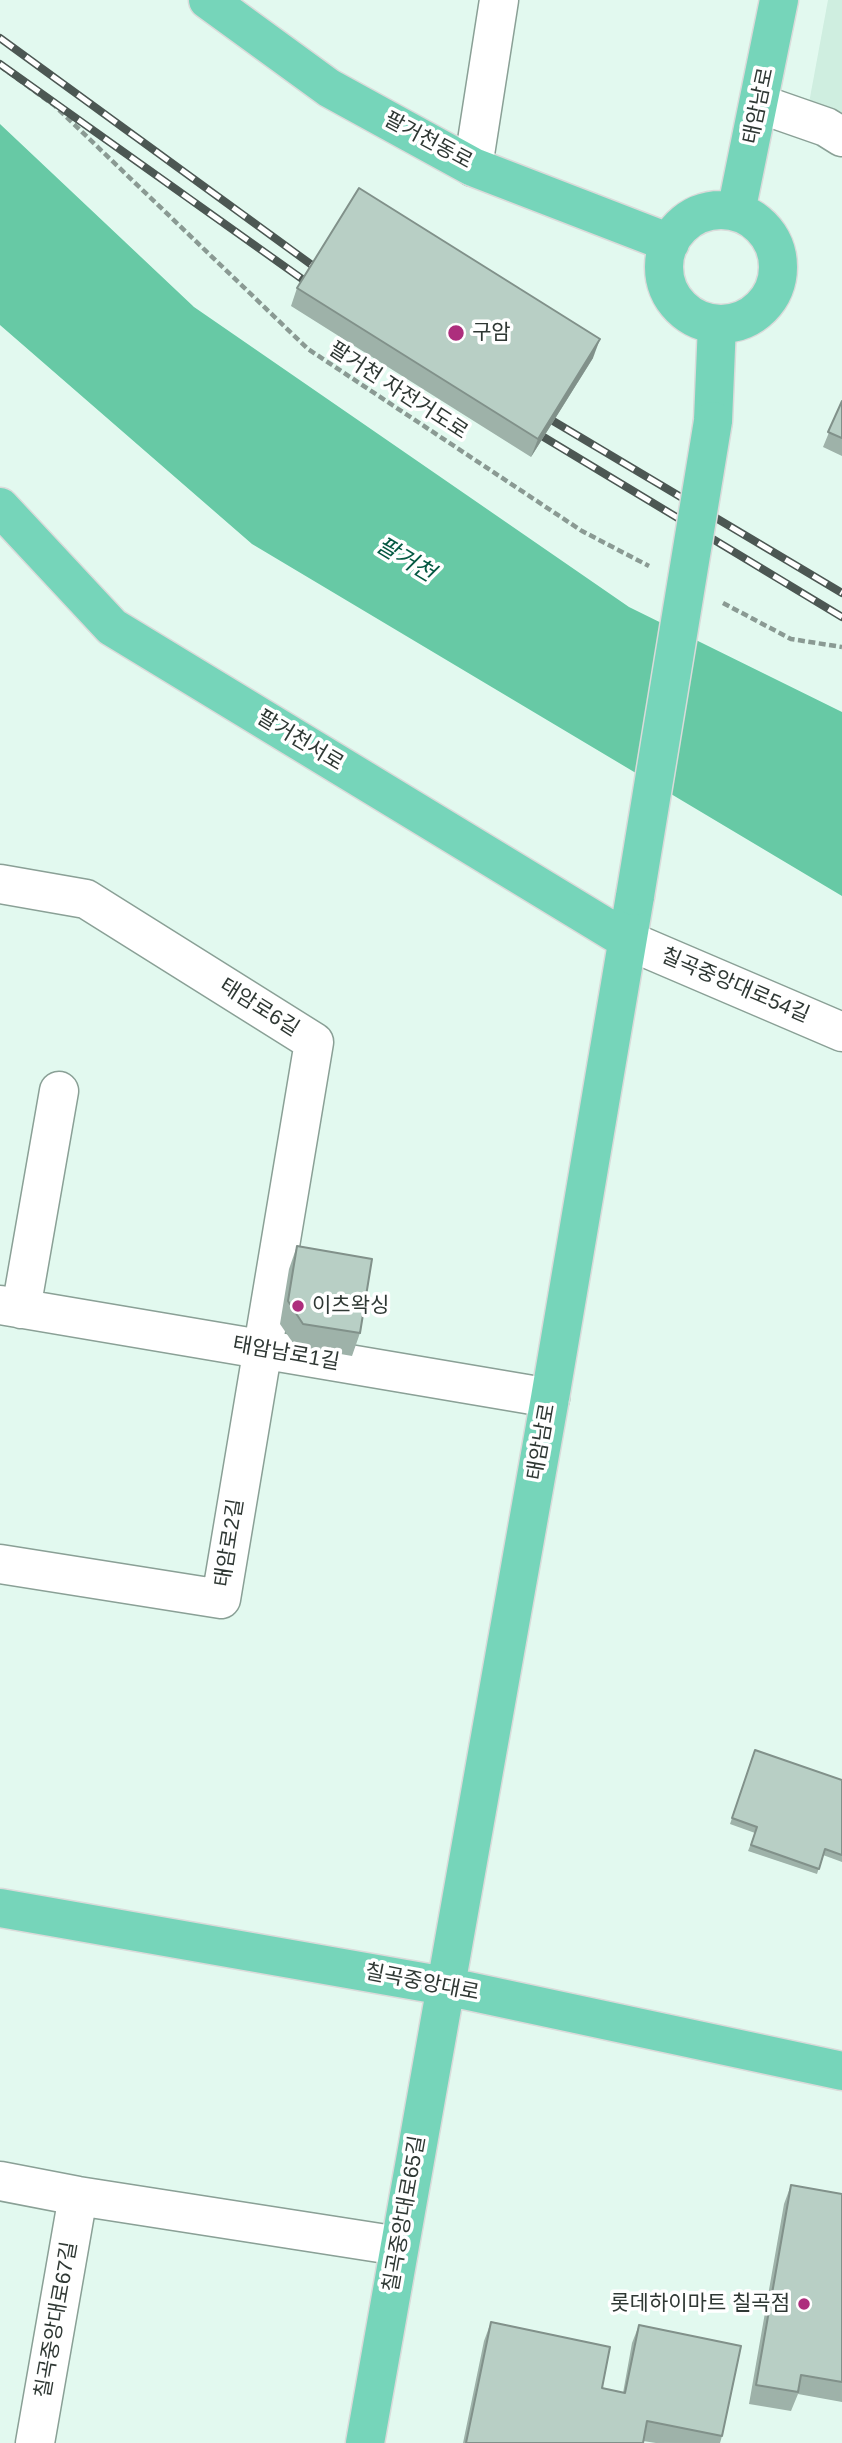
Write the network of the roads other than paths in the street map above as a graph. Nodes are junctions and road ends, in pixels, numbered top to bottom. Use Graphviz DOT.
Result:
graph roads {
  1 [pos="208,0"];
  2 [pos="499,0"];
  3 [pos="779,0"];
  4 [pos="760,104"];
  5 [pos="842,137"];
  6 [pos="473,167"];
  7 [pos="736,212"];
  8 [pos="670,243"];
  9 [pos="717,324"];
  10 [pos="0,507"];
  11 [pos="0,884"];
  12 [pos="628,940"];
  13 [pos="842,1032"];
  14 [pos="59,1091"];
  15 [pos="10,1307"];
  16 [pos="261,1349"];
  17 [pos="550,1398"];
  18 [pos="0,1564"];
  19 [pos="0,1908"];
  20 [pos="445,1986"];
  21 [pos="842,2071"];
  22 [pos="0,2181"];
  23 [pos="78,2196"];
  24 [pos="399,2246"];
  25 [pos="35,2443"];
  26 [pos="365,2443"];
  1 -- 6 [label="main road, 팔거천동로"];
  2 -- 6 [label="street"];
  3 -- 4 [label="main road, 태암남로"];
  4 -- 5 [label="street"];
  4 -- 7 [label="main road, 태암남로"];
  6 -- 8 [label="main road, 팔거천동로"];
  7 -- 8 [label="main road"];
  7 -- 9 [label="main road"];
  8 -- 9 [label="main road"];
  9 -- 12 [label="main road, 태암남로, bridge"];
  10 -- 12 [label="main road, 팔거천서로"];
  11 -- 16 [label="street, 태암로6길"];
  12 -- 13 [label="street, 칠곡중앙대로54길"];
  12 -- 17 [label="main road, 태암남로"];
  14 -- 15 [label="street, 태암남로1길"];
  15 -- 16 [label="street, 태암남로1길"];
  16 -- 17 [label="street, 태암남로1길"];
  16 -- 18 [label="street, 태암로2길"];
  17 -- 20 [label="main road, 태암남로"];
  19 -- 20 [label="main road, 칠곡중앙대로"];
  20 -- 21 [label="main road, 칠곡중앙대로"];
  20 -- 24 [label="main road, 칠곡중앙대로65길"];
  22 -- 23 [label="street"];
  23 -- 24 [label="street"];
  23 -- 25 [label="street, 칠곡중앙대로67길"];
  24 -- 26 [label="main road, 칠곡중앙대로65길"];
}
